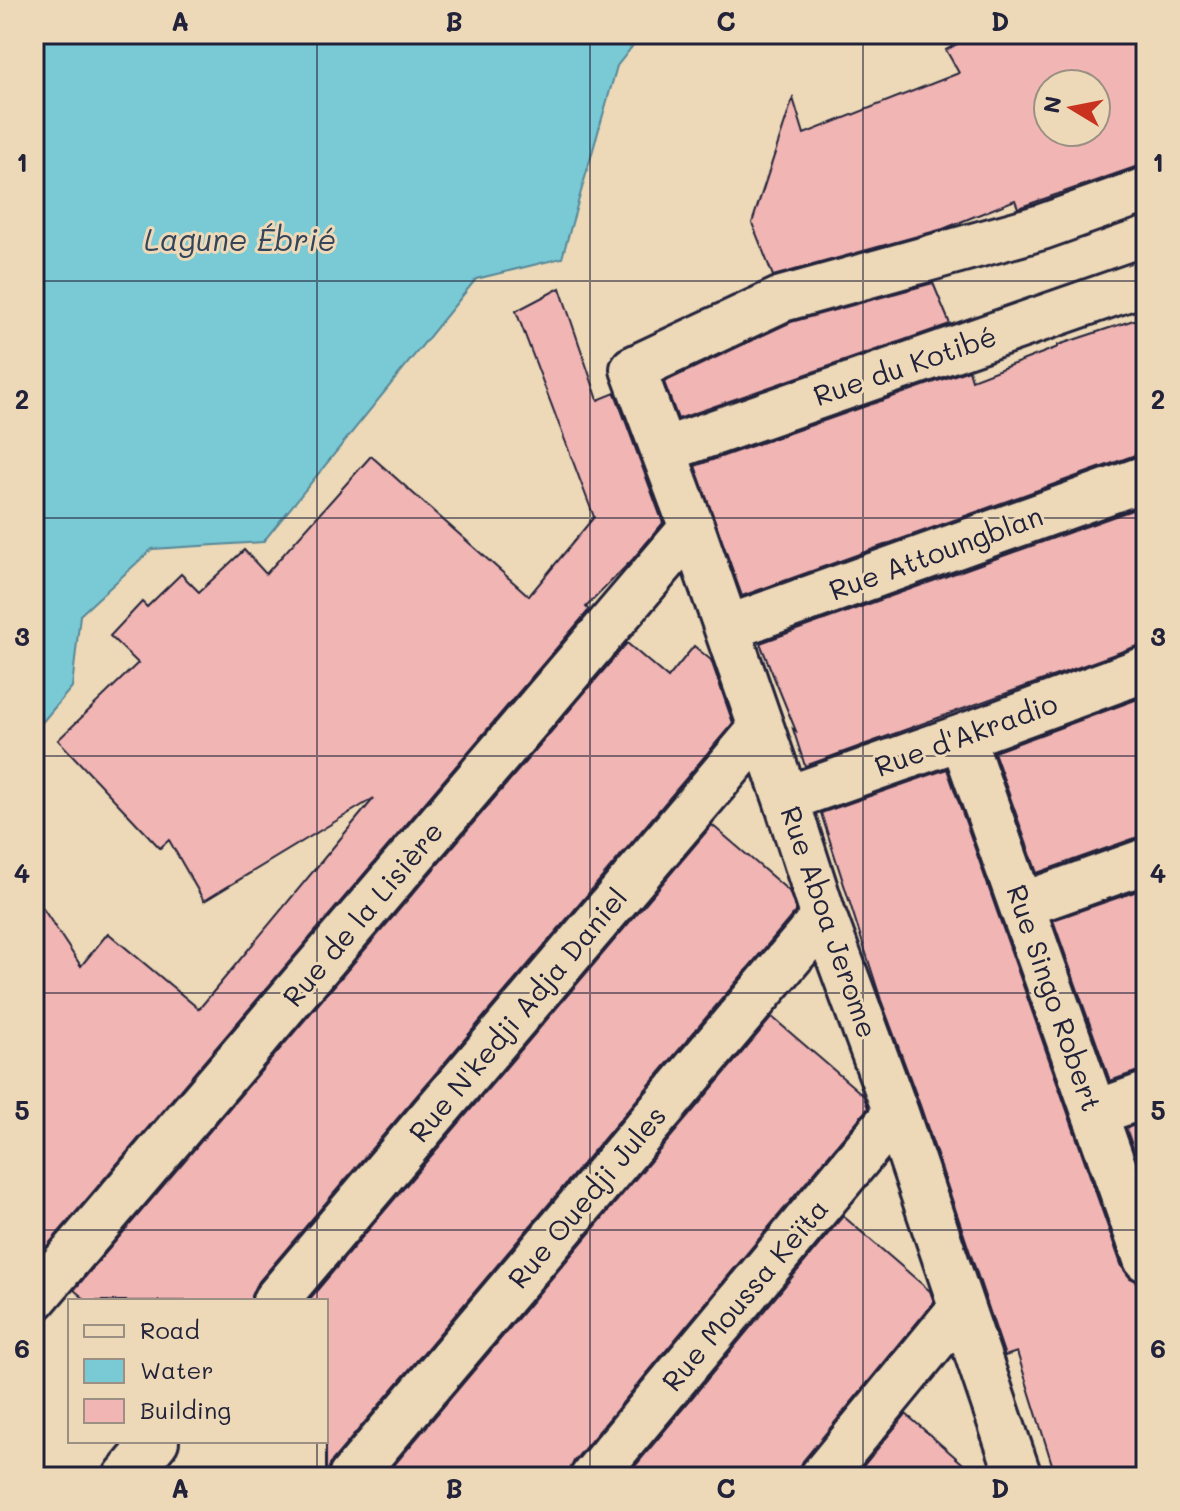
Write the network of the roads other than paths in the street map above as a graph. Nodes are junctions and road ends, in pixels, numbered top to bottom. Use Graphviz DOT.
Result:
graph roads {
  1 [pos="1146,190"];
  2 [pos="1146,282"];
  3 [pos="664,450"];
  4 [pos="1146,478"];
  5 [pos="692,528"];
  6 [pos="727,628"];
  7 [pos="1146,669"];
  8 [pos="761,729"];
  9 [pos="962,737"];
  10 [pos="786,799"];
  11 [pos="1146,861"];
  12 [pos="1022,905"];
  13 [pos="824,917"];
  14 [pos="1146,1095"];
  15 [pos="896,1113"];
  16 [pos="1095,1113"];
  17 [pos="1146,1259"];
  18 [pos="34,1299"];
  19 [pos="277,1299"];
  20 [pos="961,1308"];
  21 [pos="154,1443"];
  22 [pos="126,1477"];
  23 [pos="351,1477"];
  24 [pos="593,1477"];
  25 [pos="822,1477"];
  26 [pos="1019,1477"];
  1 -- 3 [label="street, Rue Aboa Jerome"];
  2 -- 3 [label="street, Rue du Kotibé"];
  3 -- 5 [label="street, Rue Aboa Jerome"];
  4 -- 6 [label="street, Rue Attoungblan"];
  5 -- 6 [label="street, Rue Aboa Jerome"];
  5 -- 18 [label="street, Rue de la Lisière"];
  6 -- 8 [label="street, Rue Aboa Jerome"];
  7 -- 9 [label="street, Rue d'Akradio"];
  8 -- 10 [label="street, Rue Aboa Jerome"];
  8 -- 19 [label="street, Rue N'kedji Adja Daniel"];
  9 -- 10 [label="street, Rue d'Akradio"];
  9 -- 12 [label="street, Rue Singo Robert"];
  10 -- 13 [label="street, Rue Aboa Jerome"];
  11 -- 12 [label="street"];
  12 -- 16 [label="street, Rue Singo Robert"];
  13 -- 15 [label="street, Rue Aboa Jerome"];
  13 -- 23 [label="street, Rue Ouedji Jules"];
  14 -- 16 [label="street"];
  15 -- 20 [label="street, Rue Aboa Jerome"];
  15 -- 24 [label="street, Rue Moussa Keïta"];
  16 -- 17 [label="street, Rue Singo Robert"];
  20 -- 25 [label="street"];
  20 -- 26 [label="street, Rue Aboa Jerome"];
  21 -- 22 [label="street"];
}
